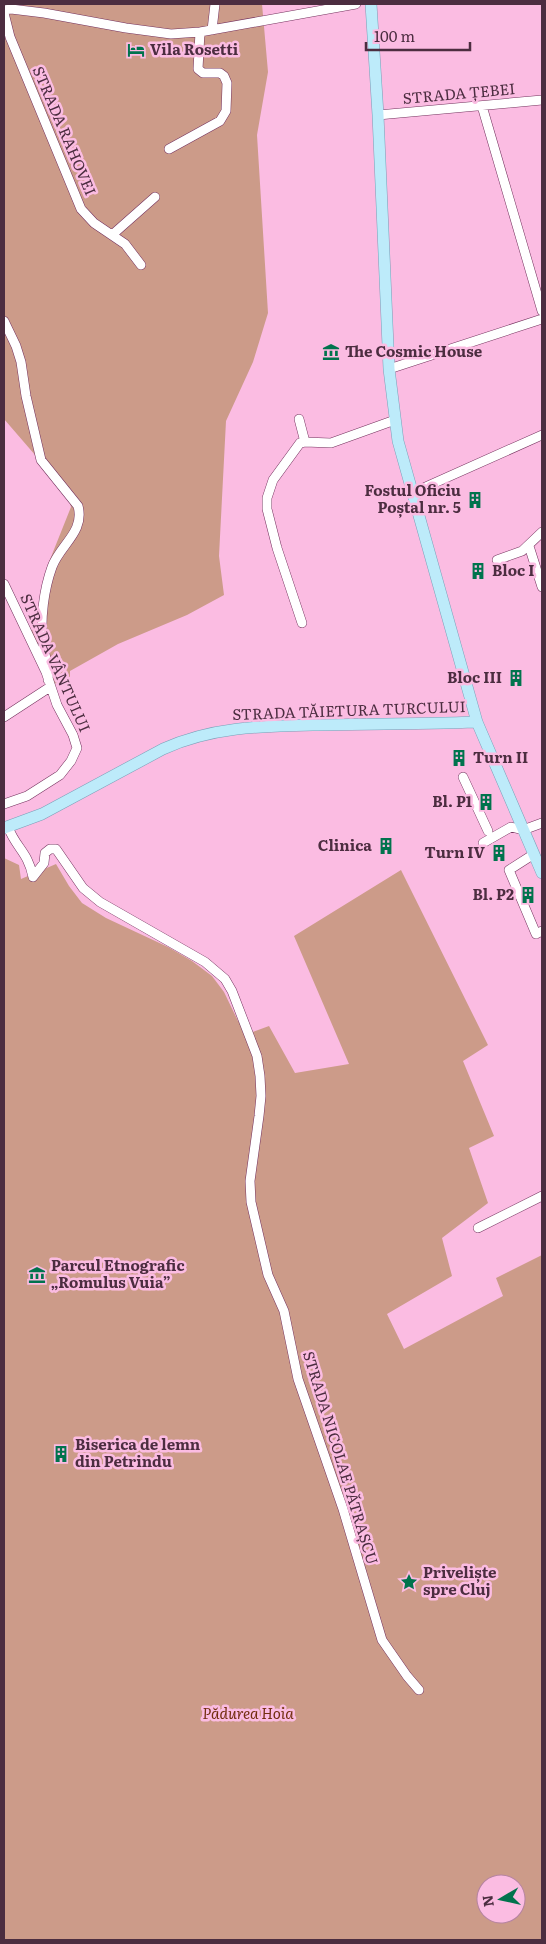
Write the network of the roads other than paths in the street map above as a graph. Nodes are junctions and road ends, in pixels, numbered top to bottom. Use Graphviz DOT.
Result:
graph roads {
  1 [pos="215,4"];
  2 [pos="356,4"];
  3 [pos="371,4"];
  4 [pos="4,12"];
  5 [pos="212,30"];
  6 [pos="200,32"];
  7 [pos="542,100"];
  8 [pos="482,106"];
  9 [pos="378,114"];
  10 [pos="169,149"];
  11 [pos="156,197"];
  12 [pos="112,234"];
  13 [pos="141,265"];
  14 [pos="542,312"];
  15 [pos="542,318"];
  16 [pos="4,322"];
  17 [pos="389,369"];
  18 [pos="299,419"];
  19 [pos="395,420"];
  20 [pos="542,435"];
  21 [pos="305,442"];
  22 [pos="412,493"];
  23 [pos="542,532"];
  24 [pos="529,546"];
  25 [pos="497,560"];
  26 [pos="4,584"];
  27 [pos="542,587"];
  28 [pos="302,623"];
  29 [pos="49,684"];
  30 [pos="4,717"];
  31 [pos="477,722"];
  32 [pos="463,777"];
  33 [pos="4,804"];
  34 [pos="542,823"];
  35 [pos="6,827"];
  36 [pos="523,830"];
  37 [pos="488,831"];
  38 [pos="483,843"];
  39 [pos="534,854"];
  40 [pos="542,873"];
  41 [pos="542,931"];
  42 [pos="542,1196"];
  43 [pos="478,1228"];
  44 [pos="419,1690"];
  1 -- 5 [label="street"];
  2 -- 5 [label="street"];
  3 -- 9 [label="main road"];
  4 -- 6 [label="street"];
  4 -- 12 [label="street, STRADA RAHOVEI"];
  5 -- 6 [label="street"];
  6 -- 10 [label="street"];
  7 -- 8 [label="street, STRADA ȚEBEI"];
  8 -- 9 [label="street, STRADA ȚEBEI"];
  8 -- 14 [label="street"];
  9 -- 17 [label="main road"];
  11 -- 12 [label="street"];
  12 -- 13 [label="street, STRADA RAHOVEI"];
  15 -- 17 [label="street"];
  16 -- 29 [label="street"];
  17 -- 19 [label="main road"];
  18 -- 21 [label="street"];
  19 -- 21 [label="street"];
  19 -- 22 [label="main road"];
  20 -- 22 [label="street"];
  21 -- 28 [label="street"];
  22 -- 31 [label="main road"];
  23 -- 24 [label="street"];
  24 -- 25 [label="street"];
  24 -- 27 [label="street"];
  26 -- 29 [label="street, STRADA VÂNTULUI"];
  29 -- 30 [label="street"];
  29 -- 33 [label="street, STRADA VÂNTULUI"];
  31 -- 35 [label="main road, STRADA TĂIETURA TURCULUI"];
  31 -- 36 [label="main road"];
  32 -- 37 [label="street"];
  34 -- 36 [label="street"];
  35 -- 44 [label="street, STRADA NICOLAE PĂTRAȘCU"];
  36 -- 38 [label="street"];
  36 -- 39 [label="main road"];
  39 -- 40 [label="main road"];
  39 -- 41 [label="street"];
  42 -- 43 [label="street"];
}
